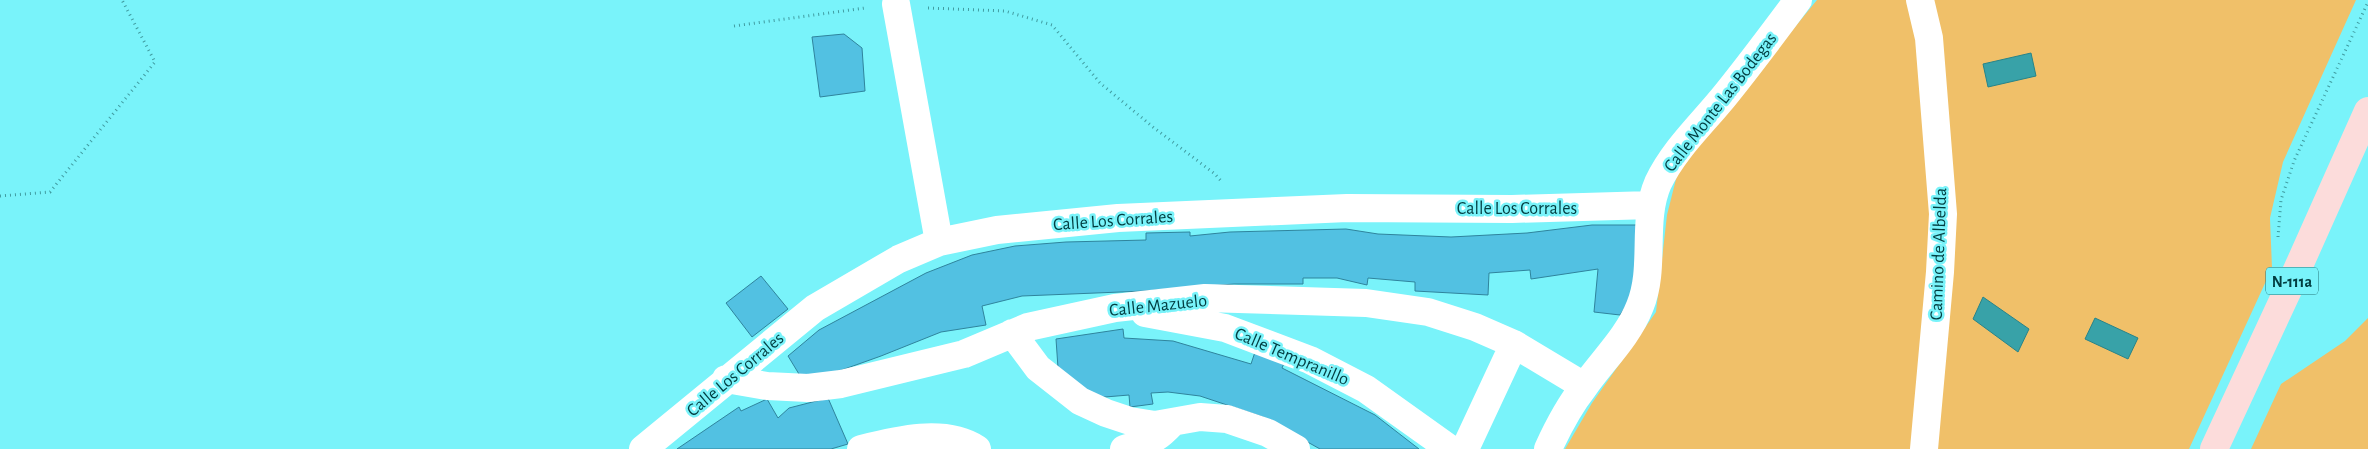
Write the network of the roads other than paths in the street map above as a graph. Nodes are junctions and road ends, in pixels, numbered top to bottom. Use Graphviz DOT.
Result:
graph roads {
  1 [pos="1798,0"];
  2 [pos="1920,0"];
  3 [pos="896,4"];
  4 [pos="2368,111"];
  5 [pos="1651,204"];
  6 [pos="938,242"];
  7 [pos="1115,308"];
  8 [pos="1012,334"];
  9 [pos="1514,344"];
  10 [pos="726,379"];
  11 [pos="1584,386"];
  12 [pos="1178,431"];
  13 [pos="643,449"];
  14 [pos="861,449"];
  15 [pos="977,449"];
  16 [pos="1124,449"];
  17 [pos="1296,449"];
  18 [pos="1450,449"];
  19 [pos="1465,449"];
  20 [pos="1548,449"];
  21 [pos="1924,449"];
  22 [pos="2214,449"];
  1 -- 5 [label="street, Calle Monte Las Bodegas"];
  2 -- 21 [label="street, Camino de Albelda"];
  3 -- 6 [label="street"];
  4 -- 22 [label="main road, N-111a"];
  5 -- 6 [label="street, Calle Los Corrales"];
  5 -- 11 [label="street, Calle Monte Las Bodegas"];
  6 -- 10 [label="street, Calle Los Corrales"];
  7 -- 8 [label="street, Calle Mazuelo"];
  7 -- 9 [label="street, Calle Mazuelo"];
  7 -- 18 [label="street, Calle Tempranillo"];
  8 -- 10 [label="street, Calle Mazuelo"];
  8 -- 12 [label="street"];
  9 -- 11 [label="street, Calle Mazuelo"];
  9 -- 19 [label="street"];
  10 -- 13 [label="street, Calle Los Corrales"];
  11 -- 20 [label="street, Calle Monte Las Bodegas"];
  12 -- 16 [label="street"];
  12 -- 17 [label="street"];
  14 -- 15 [label="street"];
}
